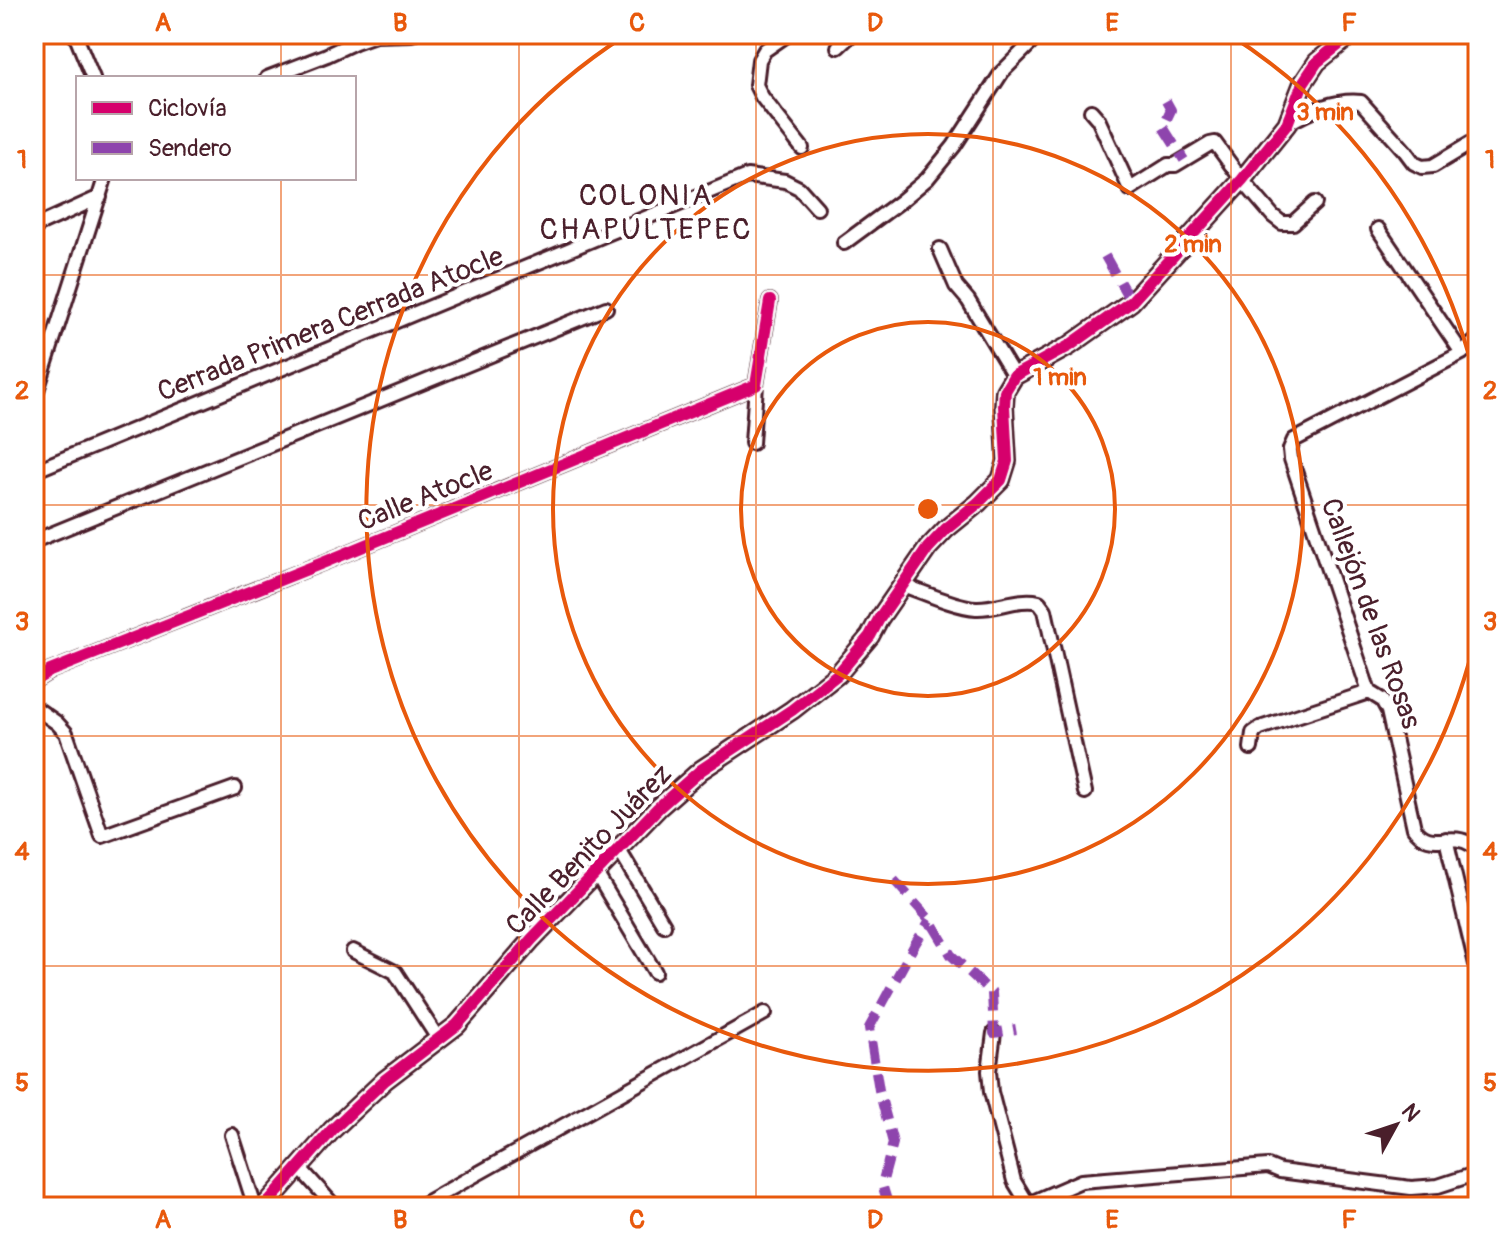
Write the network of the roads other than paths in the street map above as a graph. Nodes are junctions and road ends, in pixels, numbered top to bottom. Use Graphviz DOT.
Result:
graph roads {
  1 [pos="75,34"];
  2 [pos="412,34"];
  3 [pos="788,34"];
  4 [pos="852,34"];
  5 [pos="1040,34"];
  6 [pos="1352,34"];
  7 [pos="838,47"];
  8 [pos="92,76"];
  9 [pos="272,76"];
  10 [pos="1091,111"];
  11 [pos="1287,124"];
  12 [pos="1476,144"];
  13 [pos="802,148"];
  14 [pos="104,180"];
  15 [pos="1242,180"];
  16 [pos="100,197"];
  17 [pos="1315,203"];
  18 [pos="817,208"];
  19 [pos="34,227"];
  20 [pos="1378,229"];
  21 [pos="844,243"];
  22 [pos="940,249"];
  23 [pos="770,301"];
  24 [pos="606,308"];
  25 [pos="1478,339"];
  26 [pos="1462,353"];
  27 [pos="1014,376"];
  28 [pos="756,385"];
  29 [pos="34,400"];
  30 [pos="752,443"];
  31 [pos="34,471"];
  32 [pos="34,541"];
  33 [pos="903,585"];
  34 [pos="34,681"];
  35 [pos="1369,692"];
  36 [pos="34,707"];
  37 [pos="1251,748"];
  38 [pos="235,788"];
  39 [pos="1085,792"];
  40 [pos="1446,839"];
  41 [pos="1478,845"];
  42 [pos="619,850"];
  43 [pos="596,873"];
  44 [pos="664,925"];
  45 [pos="353,951"];
  46 [pos="655,972"];
  47 [pos="1478,973"];
  48 [pos="765,1013"];
  49 [pos="994,1033"];
  50 [pos="439,1040"];
  51 [pos="232,1135"];
  52 [pos="299,1167"];
  53 [pos="1478,1173"];
  54 [pos="1030,1206"];
  55 [pos="255,1207"];
  56 [pos="264,1207"];
  57 [pos="335,1207"];
  58 [pos="418,1207"];
  1 -- 8 [label="street"];
  2 -- 9 [label="street"];
  3 -- 13 [label="street"];
  4 -- 7 [label="street"];
  5 -- 21 [label="street"];
  6 -- 11 [label="street"];
  10 -- 15 [label="street"];
  11 -- 12 [label="street"];
  11 -- 15 [label="street"];
  14 -- 16 [label="street"];
  15 -- 17 [label="street"];
  15 -- 27 [label="street"];
  16 -- 19 [label="street"];
  16 -- 29 [label="street"];
  18 -- 31 [label="street, Cerrada Primera Cerrada Atocle"];
  20 -- 26 [label="street"];
  22 -- 27 [label="street"];
  23 -- 28 [label="street"];
  24 -- 32 [label="street"];
  25 -- 26 [label="street"];
  26 -- 35 [label="street, Callejón de las Rosas"];
  27 -- 33 [label="street, Calle Benito Juárez"];
  28 -- 30 [label="street"];
  28 -- 34 [label="street, Calle Atocle"];
  33 -- 39 [label="street"];
  33 -- 42 [label="street, Calle Benito Juárez"];
  35 -- 37 [label="street"];
  35 -- 40 [label="street, Callejón de las Rosas"];
  36 -- 38 [label="street"];
  40 -- 41 [label="street, Callejón de las Rosas"];
  40 -- 47 [label="street"];
  42 -- 43 [label="street, Calle Benito Juárez"];
  42 -- 44 [label="street"];
  43 -- 46 [label="street"];
  43 -- 50 [label="street, Calle Benito Juárez"];
  45 -- 50 [label="street"];
  48 -- 58 [label="street"];
  49 -- 54 [label="street"];
  50 -- 52 [label="street, Calle Benito Juárez"];
  51 -- 55 [label="street"];
  52 -- 56 [label="street, Calle Benito Juárez"];
  52 -- 57 [label="street"];
  53 -- 54 [label="street"];
}
